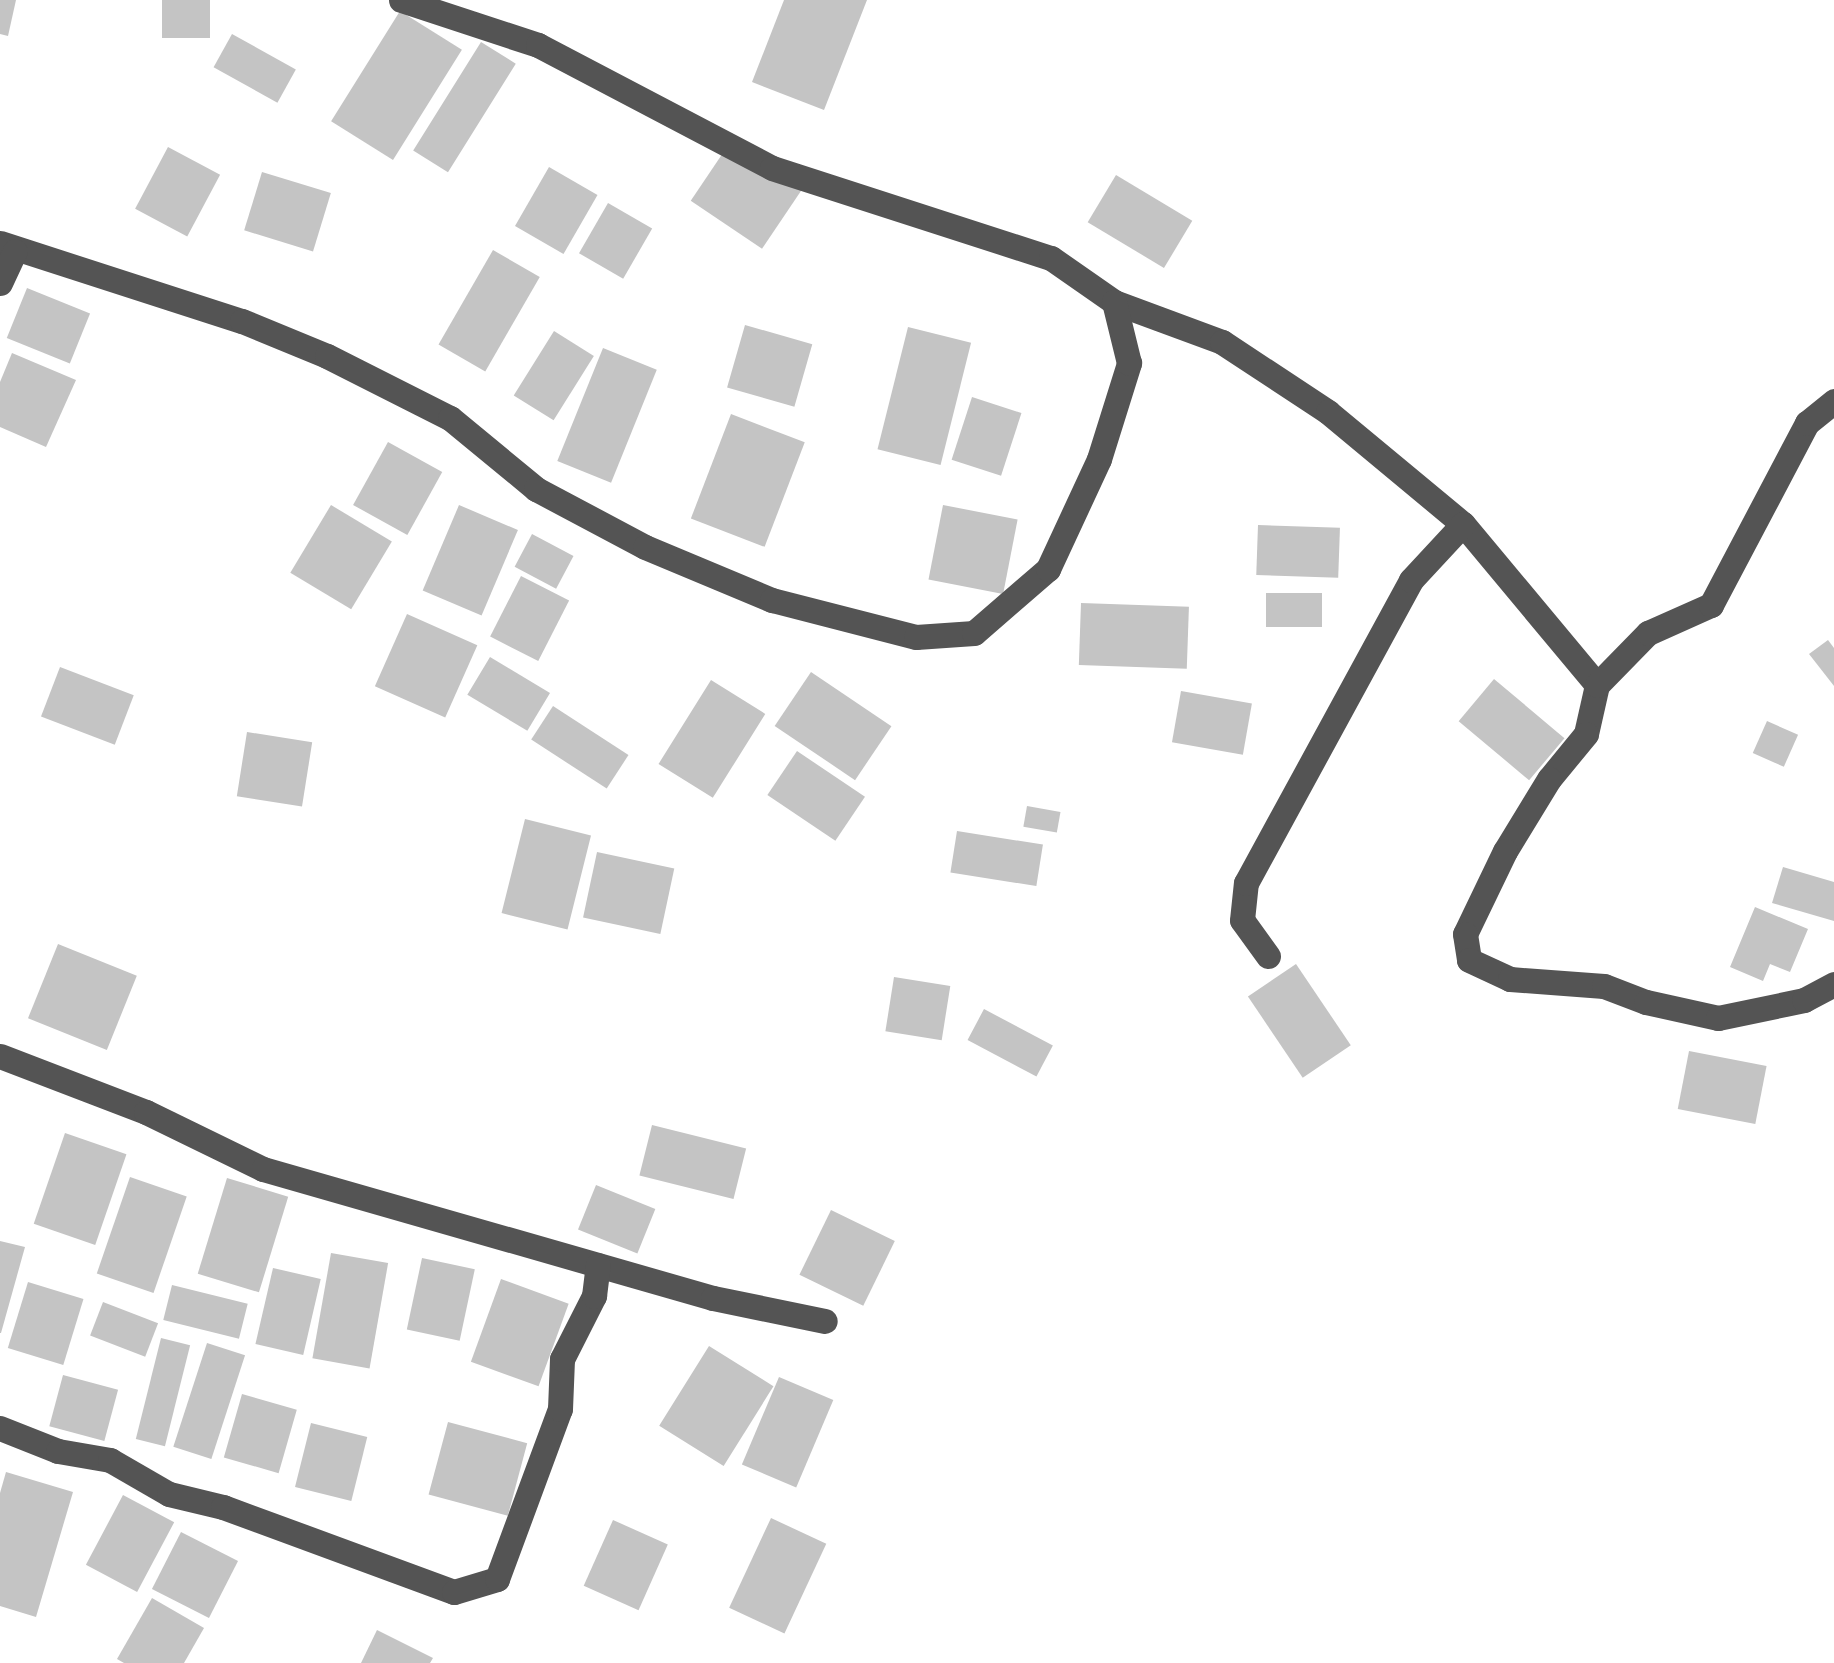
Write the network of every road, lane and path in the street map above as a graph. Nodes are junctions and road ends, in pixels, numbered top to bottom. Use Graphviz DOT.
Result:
graph roads {
  1 [pos="400,0"];
  2 [pos="7,247"];
  3 [pos="0,283"];
  4 [pos="1114,302"];
  5 [pos="1834,401"];
  6 [pos="1464,524"];
  7 [pos="1597,685"];
  8 [pos="1268,956"];
  9 [pos="1834,984"];
  10 [pos="0,1056"];
  11 [pos="598,1265"];
  12 [pos="826,1321"];
  13 [pos="0,1428"];
  1 -- 4 [label="street"];
  2 -- 3 [label="street"];
  2 -- 4 [label="street"];
  4 -- 6 [label="street"];
  5 -- 7 [label="street"];
  6 -- 7 [label="street"];
  6 -- 8 [label="street"];
  7 -- 9 [label="street"];
  10 -- 11 [label="street"];
  11 -- 12 [label="street"];
  11 -- 13 [label="street"];
}
